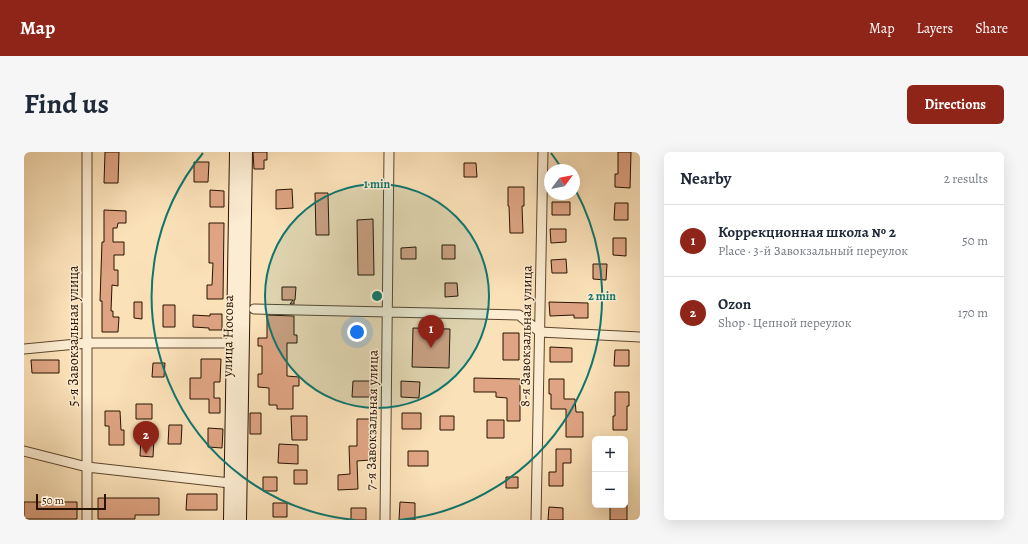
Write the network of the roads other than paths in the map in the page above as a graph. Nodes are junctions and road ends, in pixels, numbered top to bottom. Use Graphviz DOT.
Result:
graph roads {
  1 [pos="88,152"];
  2 [pos="236,152"];
  3 [pos="246,152"];
  4 [pos="389,152"];
  5 [pos="543,152"];
  6 [pos="254,309"];
  7 [pos="388,312"];
  8 [pos="540,332"];
  9 [pos="640,337"];
  10 [pos="238,342"];
  11 [pos="87,343"];
  12 [pos="24,348"];
  13 [pos="24,451"];
  14 [pos="87,467"];
  15 [pos="235,484"];
  16 [pos="86,520"];
  17 [pos="230,520"];
  18 [pos="240,520"];
  19 [pos="385,520"];
  20 [pos="536,520"];
  1 -- 11 [label="street, 5-я Завокзальная улица"];
  2 -- 10 [label="main road, улица Носова"];
  3 -- 10 [label="main road, улица Носова"];
  4 -- 7 [label="street, 7-я Завокзальная улица"];
  5 -- 8 [label="street, 8-я Завокзальная улица"];
  6 -- 7 [label="street"];
  7 -- 8 [label="street"];
  7 -- 19 [label="street, 7-я Завокзальная улица"];
  8 -- 9 [label="street"];
  8 -- 20 [label="street, 8-я Завокзальная улица"];
  10 -- 11 [label="street"];
  10 -- 15 [label="main road, улица Носова"];
  11 -- 12 [label="street"];
  11 -- 14 [label="street, 5-я Завокзальная улица"];
  13 -- 14 [label="street"];
  14 -- 15 [label="street"];
  14 -- 16 [label="street, 5-я Завокзальная улица"];
  15 -- 17 [label="main road, улица Носова"];
  15 -- 18 [label="main road, улица Носова"];
}
